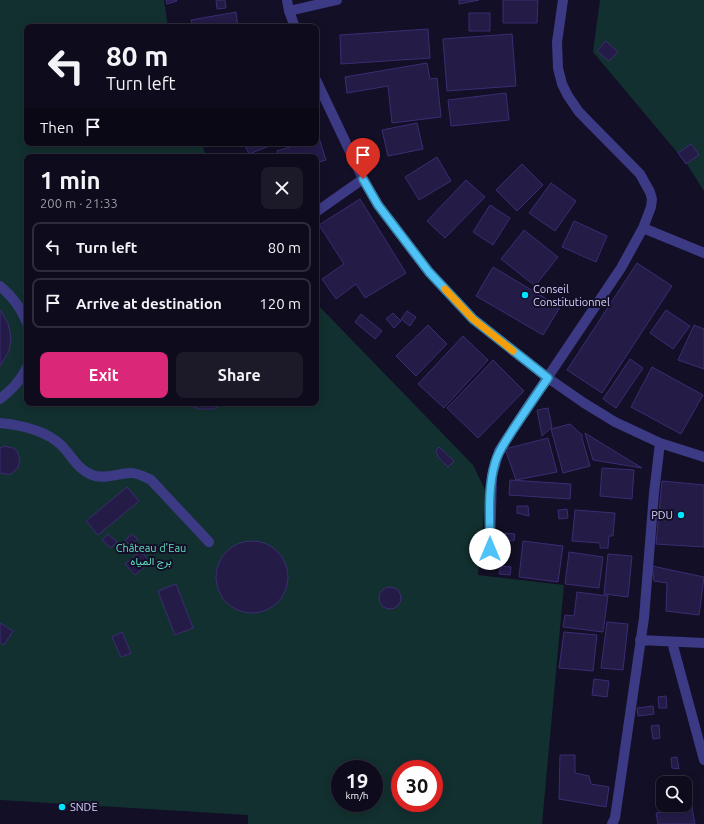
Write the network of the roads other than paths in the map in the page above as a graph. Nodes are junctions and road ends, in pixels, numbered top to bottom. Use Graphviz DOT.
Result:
graph roads {
  1 [pos="287,0"];
  2 [pos="336,0"];
  3 [pos="563,0"];
  4 [pos="289,11"];
  5 [pos="294,24"];
  6 [pos="319,86"];
  7 [pos="363,179"];
  8 [pos="319,210"];
  9 [pos="643,228"];
  10 [pos="704,253"];
  11 [pos="0,286"];
  12 [pos="24,316"];
  13 [pos="24,374"];
  14 [pos="548,378"];
  15 [pos="0,399"];
  16 [pos="0,423"];
  17 [pos="660,443"];
  18 [pos="704,457"];
  19 [pos="209,542"];
  20 [pos="490,549"];
  21 [pos="640,640"];
  22 [pos="672,642"];
  23 [pos="704,643"];
  24 [pos="704,760"];
  25 [pos="612,824"];
  1 -- 4 [label="street"];
  2 -- 4 [label="street"];
  3 -- 9 [label="street"];
  4 -- 5 [label="street"];
  6 -- 7 [label="street"];
  7 -- 8 [label="street"];
  7 -- 14 [label="street"];
  9 -- 10 [label="street"];
  9 -- 14 [label="street"];
  11 -- 12 [label="street"];
  13 -- 15 [label="street"];
  14 -- 17 [label="street"];
  14 -- 20 [label="street"];
  16 -- 19 [label="street"];
  17 -- 18 [label="street"];
  17 -- 21 [label="street"];
  21 -- 22 [label="street"];
  21 -- 25 [label="street"];
  22 -- 23 [label="street"];
  22 -- 24 [label="street"];
}
